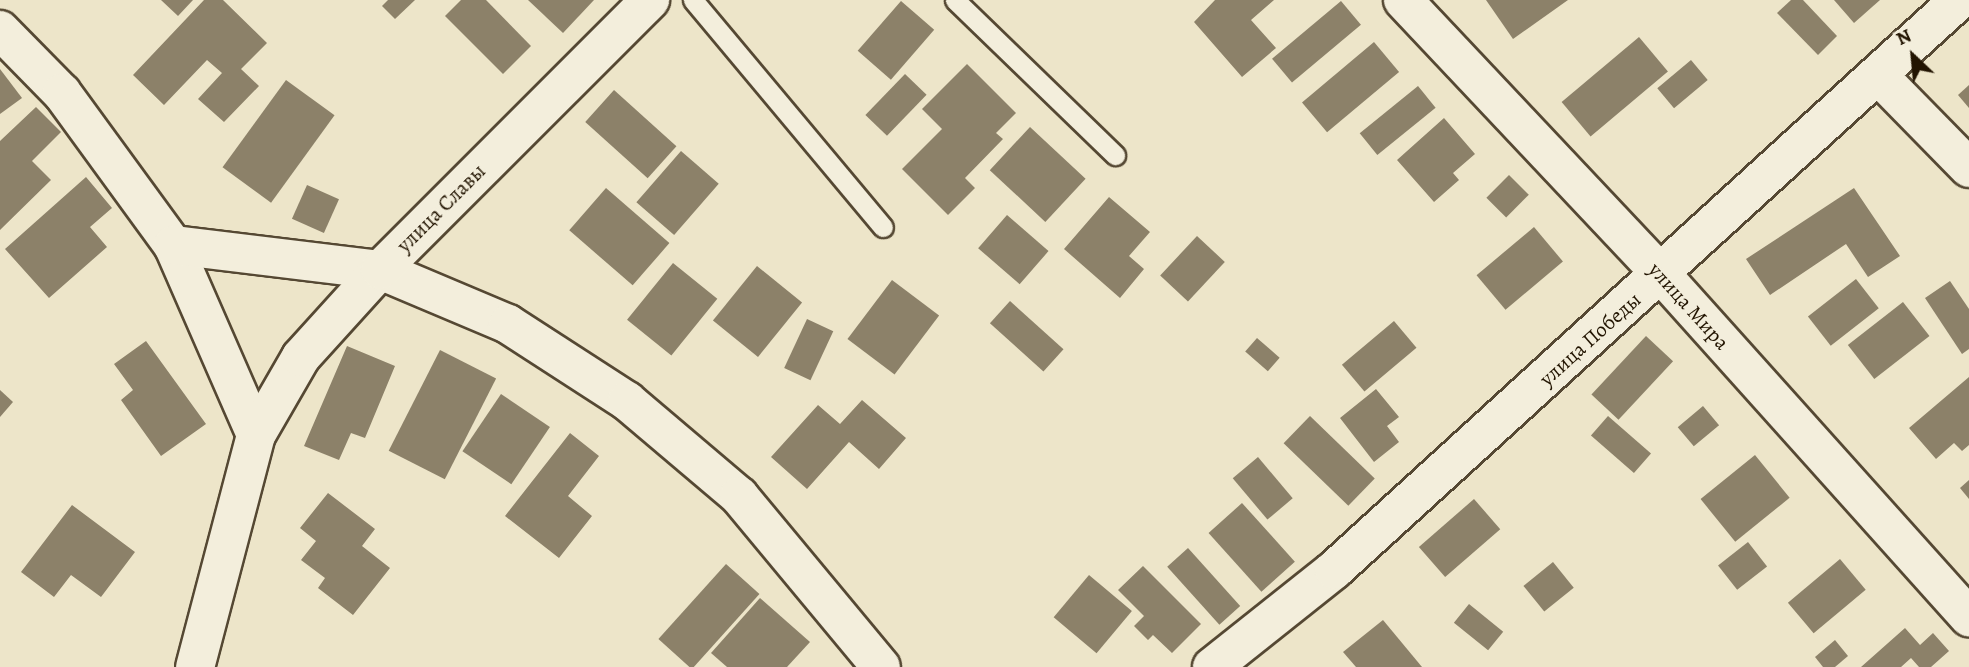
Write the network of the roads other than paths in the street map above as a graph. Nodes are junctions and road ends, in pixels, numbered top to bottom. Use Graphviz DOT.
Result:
graph roads {
  1 [pos="650,0"];
  2 [pos="693,0"];
  3 [pos="955,0"];
  4 [pos="1403,0"];
  5 [pos="1959,0"];
  6 [pos="0,30"];
  7 [pos="1878,75"];
  8 [pos="1115,155"];
  9 [pos="1969,168"];
  10 [pos="883,227"];
  11 [pos="173,245"];
  12 [pos="380,270"];
  13 [pos="1662,275"];
  14 [pos="256,435"];
  15 [pos="1969,617"];
  16 [pos="195,667"];
  17 [pos="881,667"];
  18 [pos="1212,667"];
  1 -- 12 [label="street, улица Славы"];
  2 -- 10 [label="lane"];
  3 -- 8 [label="lane"];
  4 -- 13 [label="street, улица Мира"];
  5 -- 7 [label="street, улица Победы"];
  6 -- 11 [label="street"];
  7 -- 9 [label="street"];
  7 -- 13 [label="street, улица Победы"];
  11 -- 12 [label="street"];
  11 -- 14 [label="street"];
  12 -- 14 [label="street, улица Славы"];
  12 -- 17 [label="street"];
  13 -- 15 [label="street, улица Мира"];
  13 -- 18 [label="street, улица Победы"];
  14 -- 16 [label="street, улица Славы"];
}
